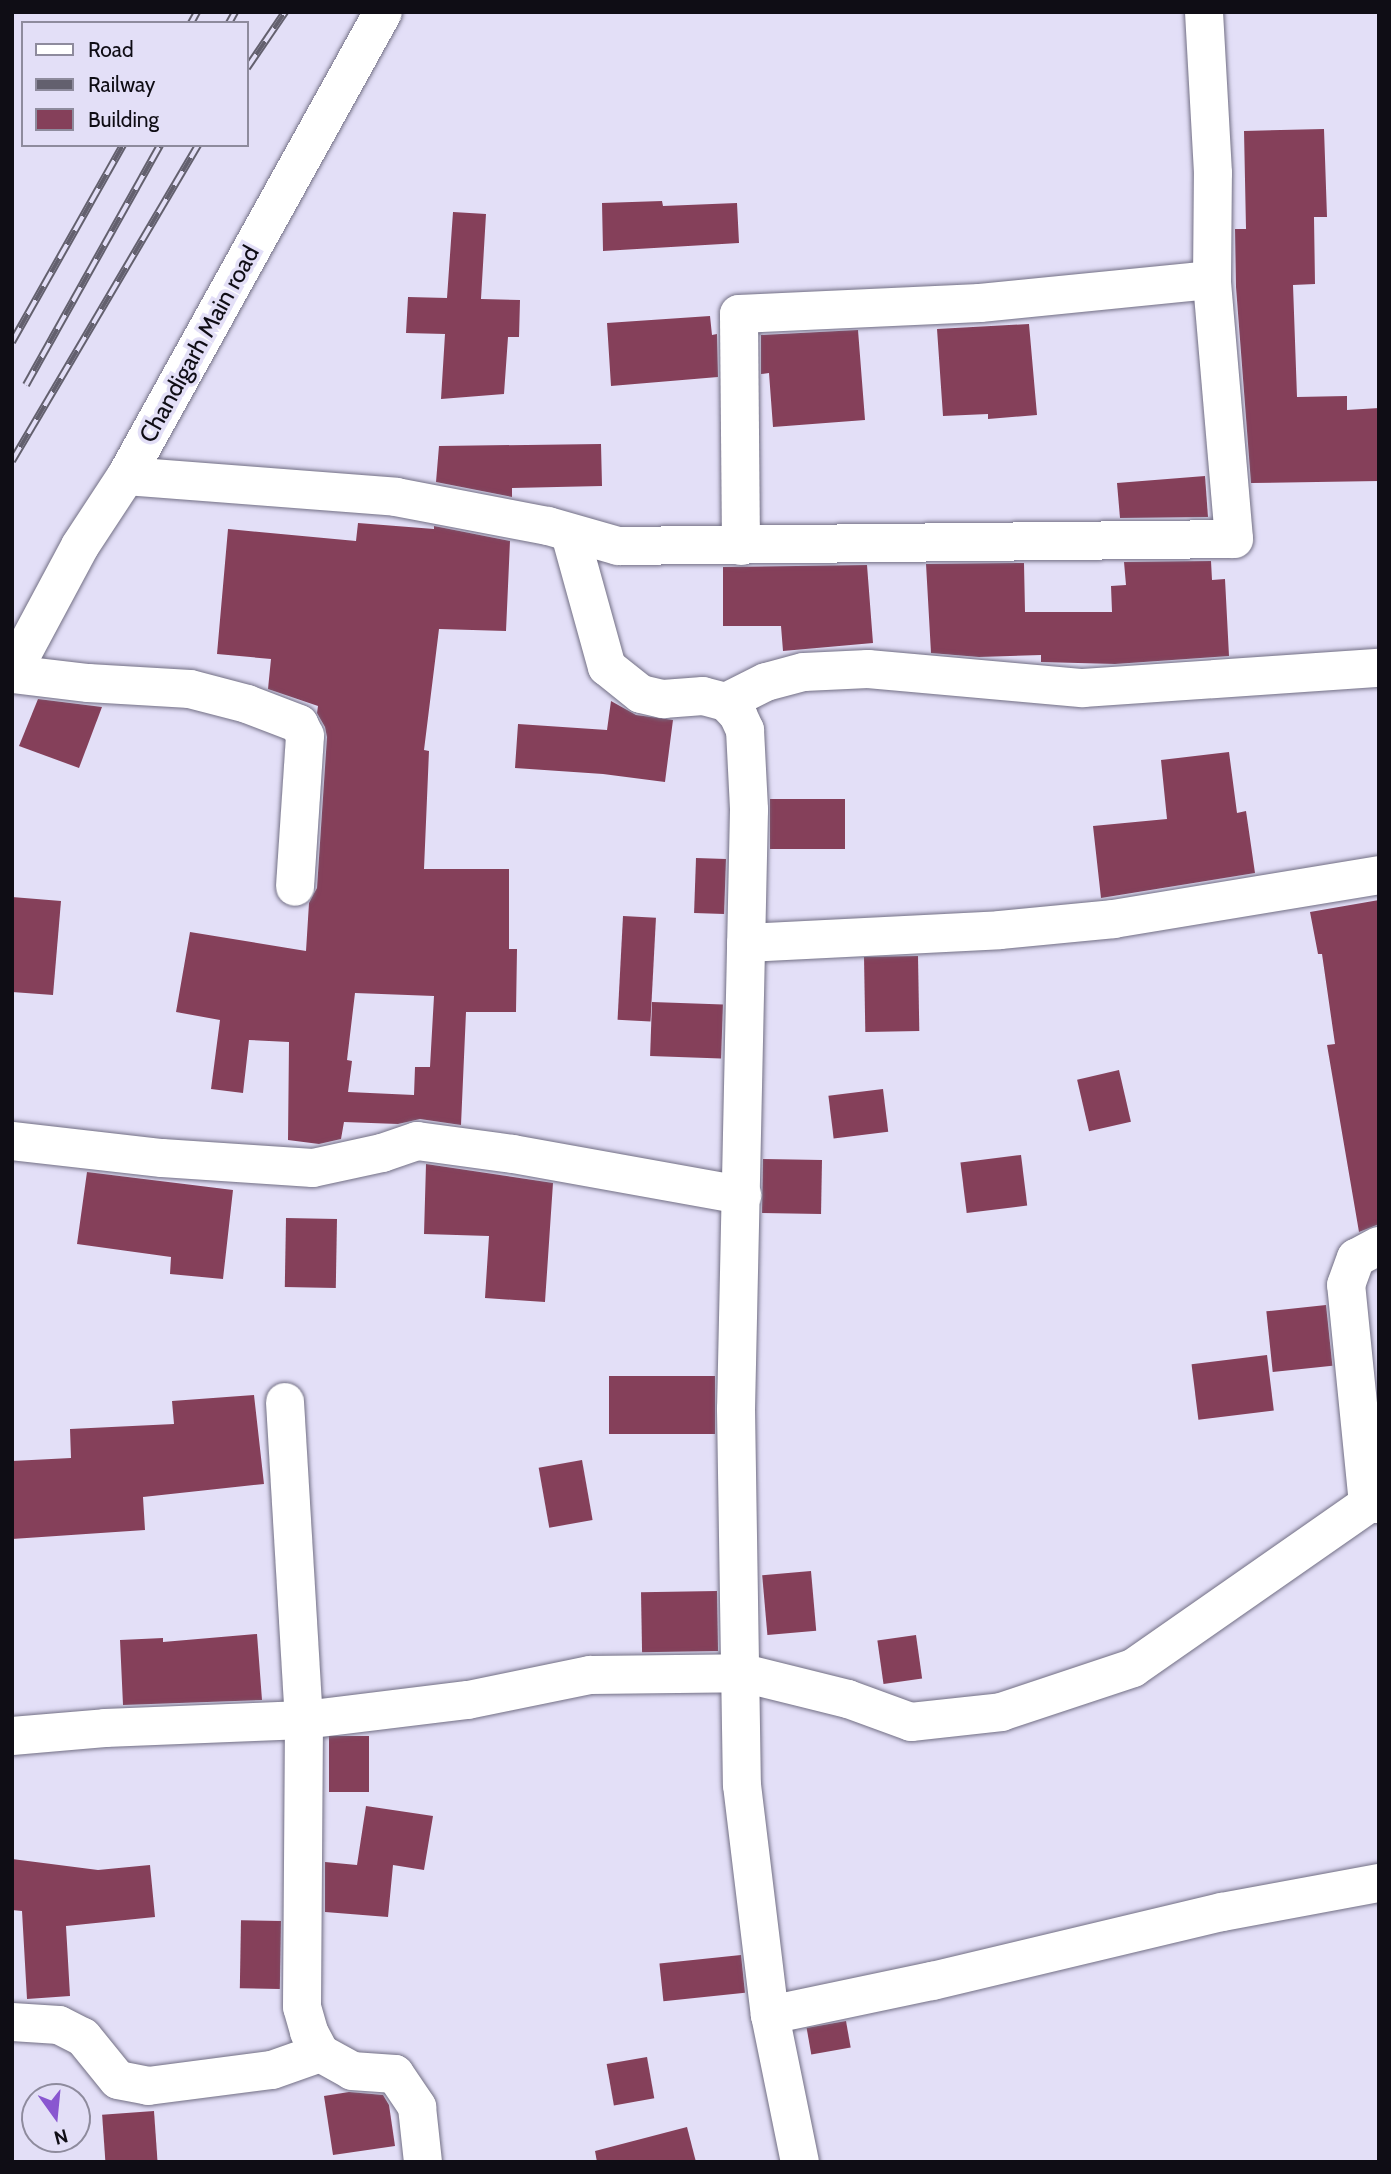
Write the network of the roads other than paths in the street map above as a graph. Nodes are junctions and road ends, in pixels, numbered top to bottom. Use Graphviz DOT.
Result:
graph roads {
  1 [pos="383,12"];
  2 [pos="1204,12"];
  3 [pos="1212,279"];
  4 [pos="126,476"];
  5 [pos="570,534"];
  6 [pos="741,546"];
  7 [pos="1379,668"];
  8 [pos="12,673"];
  9 [pos="726,702"];
  10 [pos="1379,875"];
  11 [pos="295,887"];
  12 [pos="746,943"];
  13 [pos="12,1141"];
  14 [pos="742,1195"];
  15 [pos="1379,1246"];
  16 [pos="285,1402"];
  17 [pos="1373,1504"];
  18 [pos="743,1673"];
  19 [pos="303,1720"];
  20 [pos="12,1736"];
  21 [pos="1379,1883"];
  22 [pos="771,2015"];
  23 [pos="12,2022"];
  24 [pos="320,2053"];
  25 [pos="423,2162"];
  26 [pos="800,2162"];
  1 -- 4 [label="street, Chandigarh Main road"];
  2 -- 3 [label="street"];
  3 -- 6 [label="street"];
  3 -- 6 [label="street"];
  4 -- 5 [label="street"];
  4 -- 8 [label="street, Chandigarh Main road"];
  5 -- 6 [label="street"];
  5 -- 9 [label="street"];
  7 -- 9 [label="street"];
  8 -- 11 [label="street"];
  9 -- 12 [label="street"];
  10 -- 12 [label="street"];
  12 -- 14 [label="street"];
  13 -- 14 [label="street"];
  14 -- 18 [label="street"];
  15 -- 17 [label="street"];
  16 -- 19 [label="street"];
  17 -- 18 [label="street"];
  18 -- 19 [label="street"];
  18 -- 22 [label="street"];
  19 -- 20 [label="street"];
  19 -- 24 [label="street"];
  21 -- 22 [label="street"];
  22 -- 26 [label="street"];
  23 -- 24 [label="street"];
  24 -- 25 [label="street"];
}
